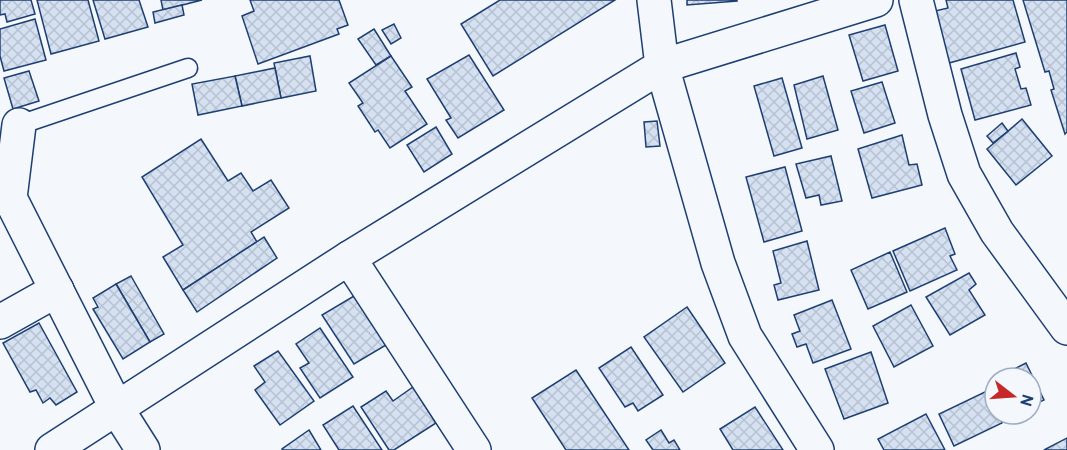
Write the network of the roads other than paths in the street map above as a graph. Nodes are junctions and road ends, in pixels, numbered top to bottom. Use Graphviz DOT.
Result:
graph roads {
  1 [pos="654,0"];
  2 [pos="876,0"];
  3 [pos="916,0"];
  4 [pos="662,66"];
  5 [pos="188,68"];
  6 [pos="18,125"];
  7 [pos="349,258"];
  8 [pos="57,290"];
  9 [pos="0,322"];
  10 [pos="1067,328"];
  11 [pos="117,410"];
  12 [pos="52,450"];
  13 [pos="143,450"];
  14 [pos="474,450"];
  15 [pos="817,450"];
  1 -- 4 [label="street"];
  2 -- 4 [label="street"];
  3 -- 10 [label="street"];
  4 -- 7 [label="street"];
  4 -- 15 [label="street"];
  5 -- 6 [label="lane"];
  6 -- 8 [label="street"];
  7 -- 11 [label="street"];
  7 -- 14 [label="street"];
  8 -- 9 [label="street"];
  8 -- 11 [label="street"];
  11 -- 12 [label="street"];
  11 -- 13 [label="street"];
}
